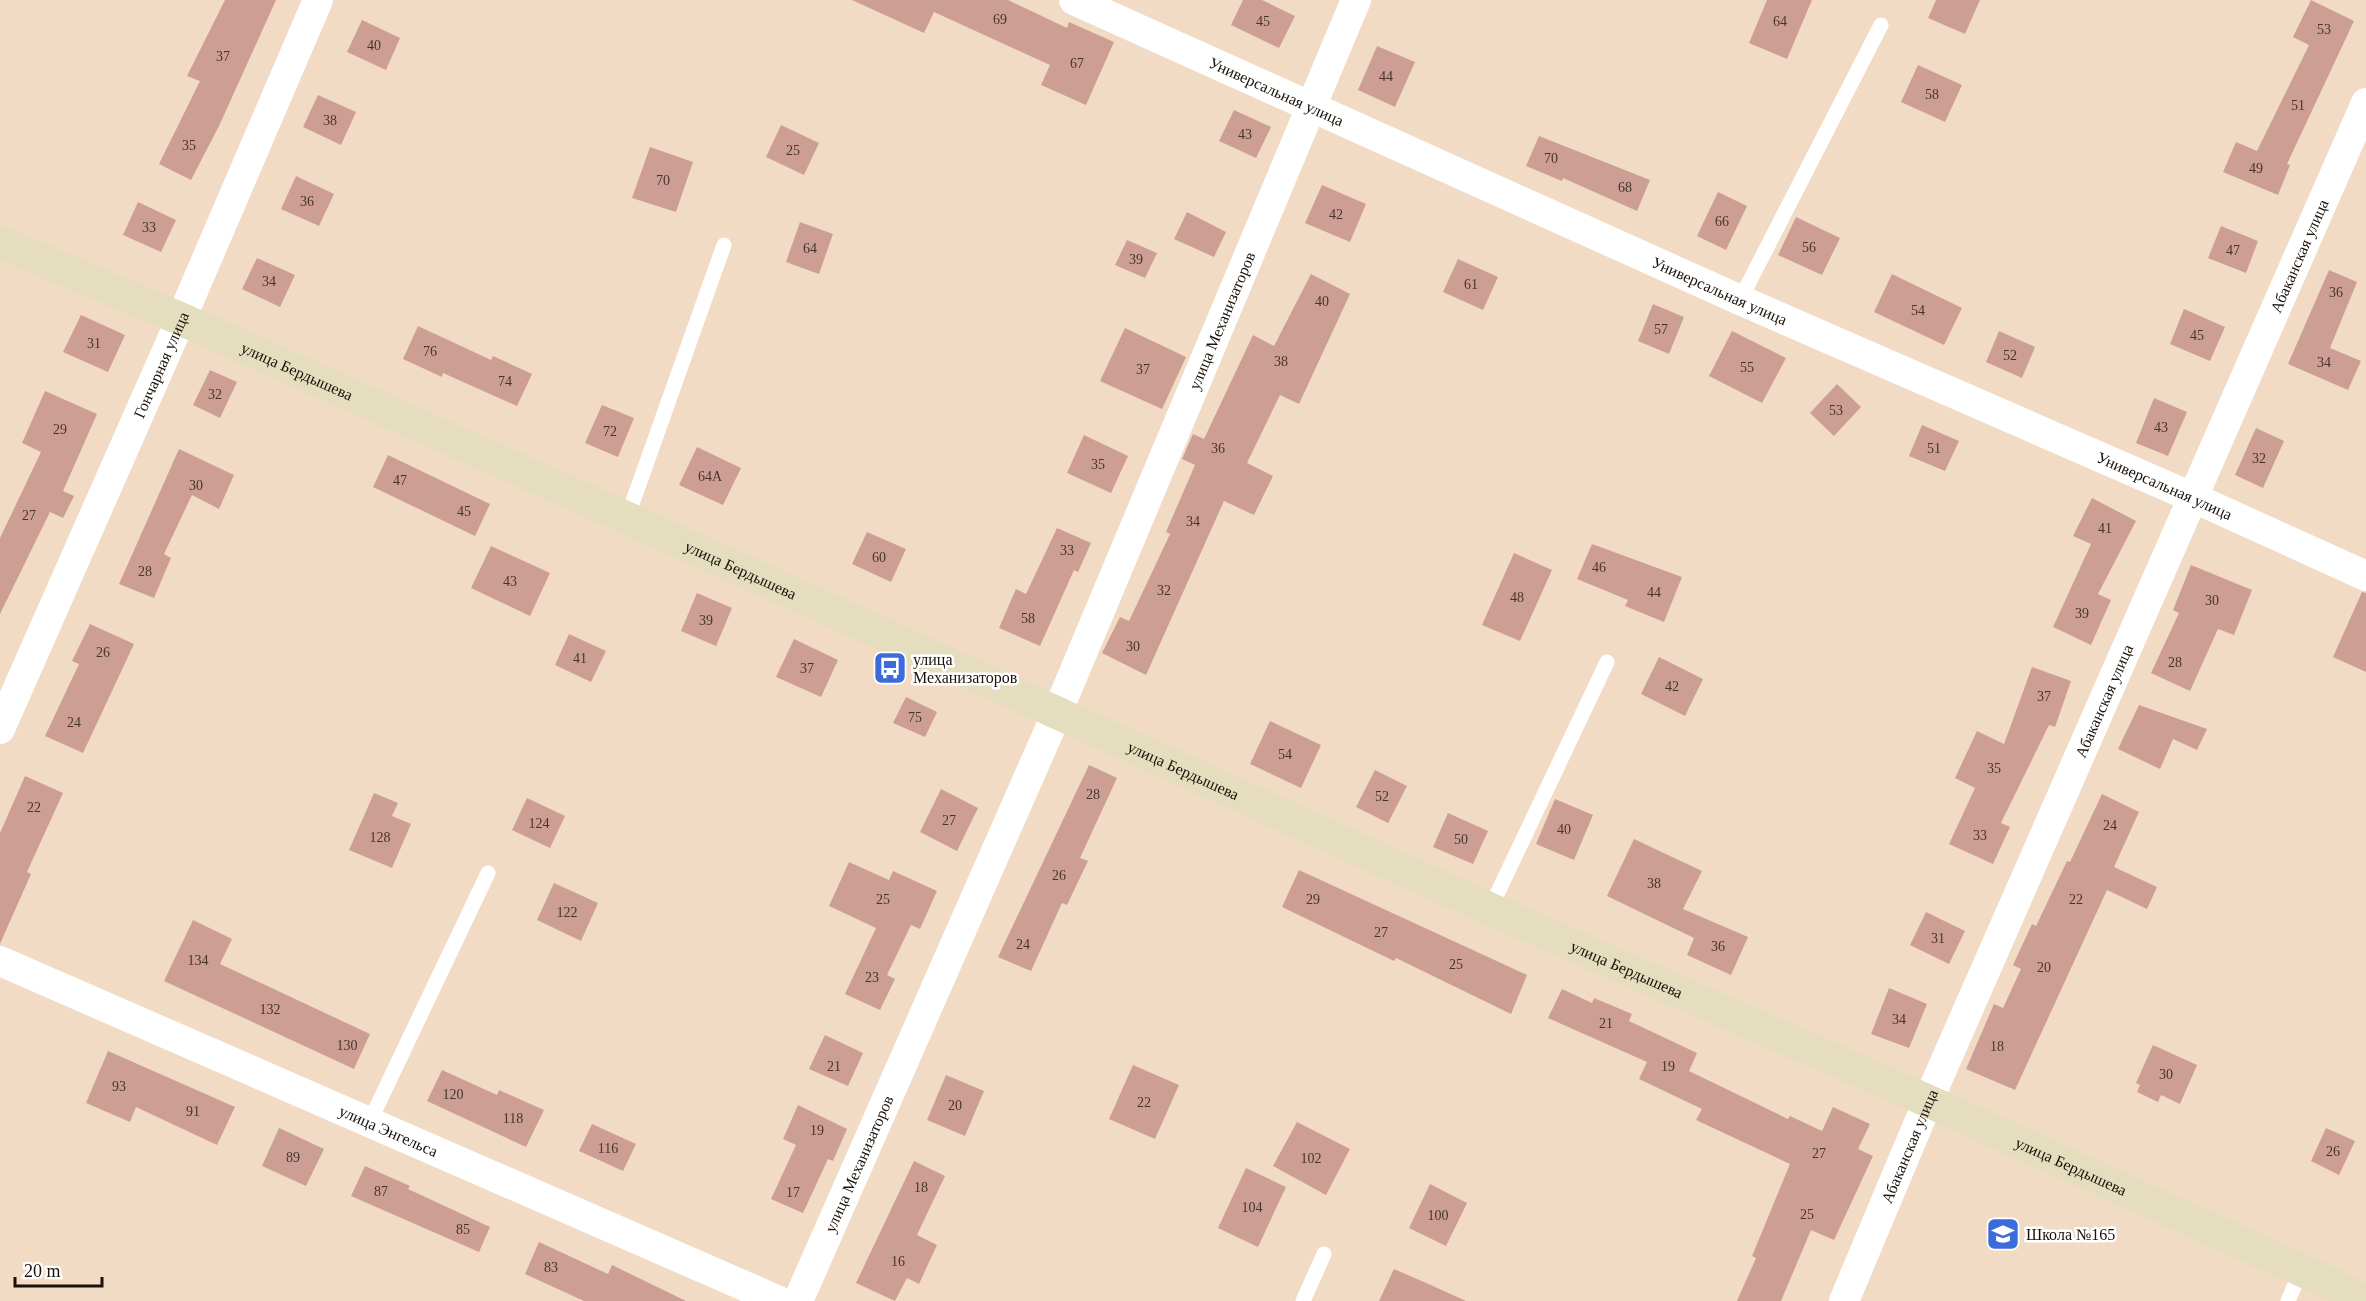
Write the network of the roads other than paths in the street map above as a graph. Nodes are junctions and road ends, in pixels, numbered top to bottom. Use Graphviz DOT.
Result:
graph roads {
  1 [pos="318,0"];
  2 [pos="1074,0"];
  3 [pos="1356,0"];
  4 [pos="1881,26"];
  5 [pos="2366,104"];
  6 [pos="1312,105"];
  7 [pos="0,242"];
  8 [pos="724,245"];
  9 [pos="1740,300"];
  10 [pos="181,319"];
  11 [pos="2194,498"];
  12 [pos="627,518"];
  13 [pos="2366,576"];
  14 [pos="1607,662"];
  15 [pos="1057,713"];
  16 [pos="0,729"];
  17 [pos="488,873"];
  18 [pos="1490,909"];
  19 [pos="0,961"];
  20 [pos="1928,1101"];
  21 [pos="369,1122"];
  22 [pos="1324,1254"];
  23 [pos="2301,1270"];
  24 [pos="779,1301"];
  25 [pos="798,1301"];
  26 [pos="1303,1301"];
  27 [pos="1844,1301"];
  28 [pos="2288,1301"];
  29 [pos="2364,1301"];
  1 -- 10 [label="street, Гончарная улица"];
  2 -- 6 [label="street, Универсальная улица"];
  3 -- 6 [label="street, улица Механизаторов"];
  4 -- 9 [label="lane"];
  5 -- 11 [label="street, Абаканская улица"];
  6 -- 9 [label="street, Универсальная улица"];
  6 -- 15 [label="street, улица Механизаторов"];
  7 -- 10 [label="street, улица Бердышева"];
  8 -- 12 [label="lane"];
  9 -- 11 [label="street, Универсальная улица"];
  10 -- 12 [label="street, улица Бердышева"];
  10 -- 16 [label="street, Гончарная улица"];
  11 -- 13 [label="street, Универсальная улица"];
  11 -- 20 [label="street, Абаканская улица"];
  12 -- 15 [label="street, улица Бердышева"];
  14 -- 18 [label="lane"];
  15 -- 18 [label="street, улица Бердышева"];
  15 -- 25 [label="street, улица Механизаторов"];
  17 -- 21 [label="lane"];
  18 -- 20 [label="street, улица Бердышева"];
  19 -- 21 [label="street, улица Энгельса"];
  20 -- 23 [label="street, улица Бердышева"];
  20 -- 27 [label="street, Абаканская улица"];
  21 -- 24 [label="street, улица Энгельса"];
  22 -- 26 [label="lane"];
  23 -- 28 [label="lane"];
  23 -- 29 [label="street, улица Бердышева"];
}
